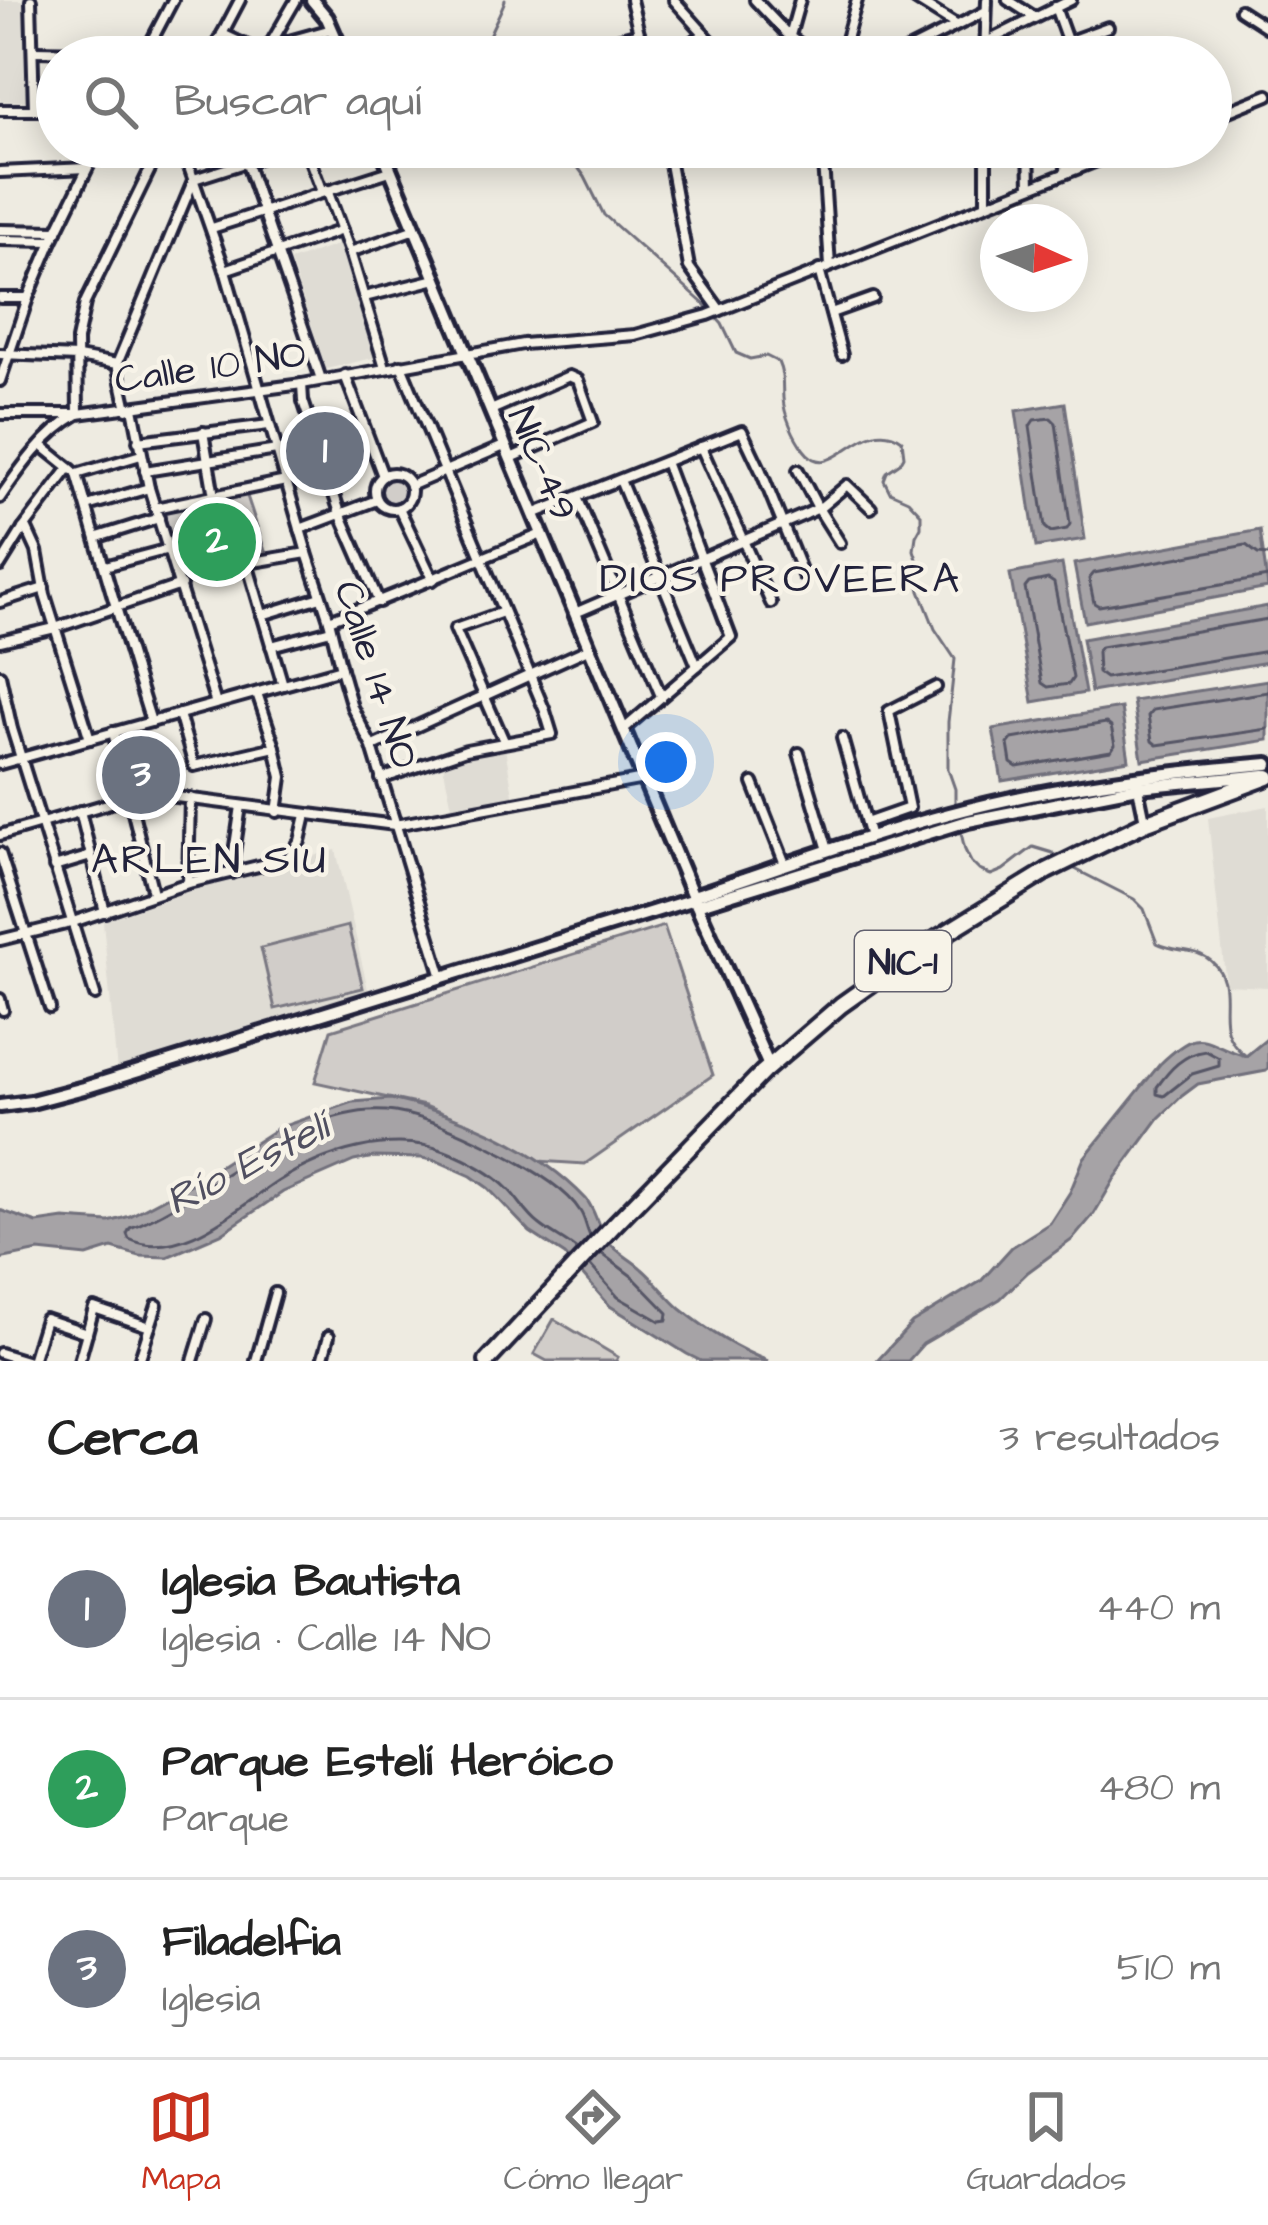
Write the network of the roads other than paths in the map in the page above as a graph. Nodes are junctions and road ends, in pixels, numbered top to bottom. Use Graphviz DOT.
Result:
graph roads {
  1 [pos="32,0"];
  2 [pos="173,0"];
  3 [pos="240,0"];
  4 [pos="296,0"];
  5 [pos="312,0"];
  6 [pos="631,0"];
  7 [pos="674,0"];
  8 [pos="755,0"];
  9 [pos="800,0"];
  10 [pos="856,0"];
  11 [pos="916,0"];
  12 [pos="1008,0"];
  13 [pos="1071,0"];
  14 [pos="986,5"];
  15 [pos="1055,7"];
  16 [pos="1240,10"];
  17 [pos="1034,17"];
  18 [pos="957,26"];
  19 [pos="1108,27"];
  20 [pos="1268,28"];
  21 [pos="332,29"];
  22 [pos="638,33"];
  23 [pos="222,34"];
  24 [pos="704,34"];
  25 [pos="154,36"];
  26 [pos="227,36"];
  27 [pos="276,36"];
  28 [pos="313,36"];
  29 [pos="335,36"];
  30 [pos="627,36"];
  31 [pos="640,36"];
  32 [pos="701,36"];
  33 [pos="789,36"];
  34 [pos="790,36"];
  35 [pos="847,36"];
  36 [pos="937,36"];
  37 [pos="986,36"];
  38 [pos="998,36"];
  39 [pos="1065,36"];
  40 [pos="1083,36"];
  41 [pos="33,51"];
  42 [pos="36,51"];
  43 [pos="1268,95"];
  44 [pos="34,109"];
  45 [pos="0,110"];
  46 [pos="1232,110"];
  47 [pos="87,168"];
  48 [pos="151,168"];
  49 [pos="190,168"];
  50 [pos="230,168"];
  51 [pos="248,168"];
  52 [pos="314,168"];
  53 [pos="389,168"];
  54 [pos="671,168"];
  55 [pos="822,168"];
  56 [pos="986,168"];
  57 [pos="1030,168"];
  58 [pos="1066,168"];
  59 [pos="1077,168"];
  60 [pos="390,171"];
  61 [pos="0,172"];
  62 [pos="1066,172"];
  63 [pos="194,179"];
  64 [pos="1030,186"];
  65 [pos="324,191"];
  66 [pos="986,203"];
  67 [pos="265,211"];
  68 [pos="212,228"];
  69 [pos="416,229"];
  70 [pos="0,230"];
  71 [pos="342,230"];
  72 [pos="57,231"];
  73 [pos="0,240"];
  74 [pos="52,241"];
  75 [pos="350,252"];
  76 [pos="279,253"];
  77 [pos="824,268"];
  78 [pos="225,270"];
  79 [pos="436,279"];
  80 [pos="364,297"];
  81 [pos="0,298"];
  82 [pos="28,298"];
  83 [pos="873,298"];
  84 [pos="715,312"];
  85 [pos="831,313"];
  86 [pos="465,353"];
  87 [pos="5,354"];
  88 [pos="842,355"];
  89 [pos="78,357"];
  90 [pos="117,364"];
  91 [pos="401,365"];
  92 [pos="385,368"];
  93 [pos="345,375"];
  94 [pos="321,379"];
  95 [pos="0,381"];
  96 [pos="302,384"];
  97 [pos="259,390"];
  98 [pos="130,409"];
  99 [pos="489,410"];
  100 [pos="0,414"];
  101 [pos="78,414"];
  102 [pos="269,425"];
  103 [pos="203,432"];
  104 [pos="138,441"];
  105 [pos="41,445"];
  106 [pos="701,447"];
  107 [pos="277,450"];
  108 [pos="507,452"];
  109 [pos="141,455"];
  110 [pos="665,462"];
  111 [pos="209,463"];
  112 [pos="444,470"];
  113 [pos="798,470"];
  114 [pos="73,471"];
  115 [pos="146,471"];
  116 [pos="383,476"];
  117 [pos="620,480"];
  118 [pos="286,481"];
  119 [pos="410,486"];
  120 [pos="149,488"];
  121 [pos="214,496"];
  122 [pos="577,497"];
  123 [pos="0,498"];
  124 [pos="377,500"];
  125 [pos="86,506"];
  126 [pos="399,508"];
  127 [pos="818,508"];
  128 [pos="871,508"];
  129 [pos="158,513"];
  130 [pos="340,513"];
  131 [pos="533,514"];
  132 [pos="784,524"];
  133 [pos="23,529"];
  134 [pos="300,529"];
  135 [pos="542,534"];
  136 [pos="97,537"];
  137 [pos="742,542"];
  138 [pos="840,543"];
  139 [pos="169,549"];
  140 [pos="307,553"];
  141 [pos="481,558"];
  142 [pos="702,559"];
  143 [pos="0,566"];
  144 [pos="106,566"];
  145 [pos="803,575"];
  146 [pos="660,576"];
  147 [pos="433,580"];
  148 [pos="181,585"];
  149 [pos="44,588"];
  150 [pos="619,594"];
  151 [pos="321,597"];
  152 [pos="0,602"];
  153 [pos="379,602"];
  154 [pos="771,603"];
  155 [pos="115,606"];
  156 [pos="502,612"];
  157 [pos="575,613"];
  158 [pos="262,615"];
  159 [pos="330,625"];
  160 [pos="55,628"];
  161 [pos="0,641"];
  162 [pos="272,646"];
  163 [pos="590,648"];
  164 [pos="697,666"];
  165 [pos="340,669"];
  166 [pos="528,674"];
  167 [pos="0,675"];
  168 [pos="283,686"];
  169 [pos="936,687"];
  170 [pos="256,693"];
  171 [pos="483,695"];
  172 [pos="662,696"];
  173 [pos="216,704"];
  174 [pos="4,709"];
  175 [pos="179,714"];
  176 [pos="151,722"];
  177 [pos="624,729"];
  178 [pos="113,733"];
  179 [pos="842,738"];
  180 [pos="90,739"];
  181 [pos="504,741"];
  182 [pos="372,746"];
  183 [pos="275,747"];
  184 [pos="800,754"];
  185 [pos="21,757"];
  186 [pos="0,764"];
  187 [pos="1268,764"];
  188 [pos="1268,776"];
  189 [pos="645,778"];
  190 [pos="382,779"];
  191 [pos="1137,782"];
  192 [pos="753,783"];
  193 [pos="130,797"];
  194 [pos="190,798"];
  195 [pos="241,806"];
  196 [pos="80,811"];
  197 [pos="277,812"];
  198 [pos="306,815"];
  199 [pos="40,821"];
  200 [pos="866,823"];
  201 [pos="1145,823"];
  202 [pos="395,825"];
  203 [pos="0,835"];
  204 [pos="871,843"];
  205 [pos="829,851"];
  206 [pos="0,853"];
  207 [pos="91,856"];
  208 [pos="786,866"];
  209 [pos="53,867"];
  210 [pos="231,873"];
  211 [pos="188,883"];
  212 [pos="153,893"];
  213 [pos="695,900"];
  214 [pos="105,912"];
  215 [pos="70,923"];
  216 [pos="28,934"];
  217 [pos="0,940"];
  218 [pos="442,977"];
  219 [pos="95,995"];
  220 [pos="0,999"];
  221 [pos="50,1008"];
  222 [pos="4,1010"];
  223 [pos="769,1066"];
  224 [pos="0,1106"];
  225 [pos="275,1293"];
  226 [pos="157,1305"];
  227 [pos="206,1318"];
  228 [pos="150,1327"];
  229 [pos="87,1333"];
  230 [pos="329,1336"];
  231 [pos="0,1353"];
  232 [pos="29,1361"];
  233 [pos="79,1361"];
  234 [pos="139,1361"];
  235 [pos="193,1361"];
  236 [pos="256,1361"];
  237 [pos="322,1361"];
  238 [pos="488,1361"];
  1 -- 41 [label="street"];
  2 -- 25 [label="street"];
  3 -- 23 [label="street"];
  4 -- 27 [label="street"];
  5 -- 21 [label="street"];
  6 -- 22 [label="street"];
  7 -- 24 [label="street"];
  8 -- 33 [label="street"];
  9 -- 34 [label="street"];
  10 -- 35 [label="street"];
  11 -- 18 [label="street"];
  12 -- 17 [label="street"];
  13 -- 15 [label="street"];
  14 -- 18 [label="street"];
  14 -- 37 [label="street"];
  15 -- 17 [label="street"];
  15 -- 39 [label="street"];
  16 -- 20 [label="street"];
  17 -- 38 [label="street"];
  18 -- 36 [label="street"];
  19 -- 40 [label="street"];
  21 -- 28 [label="street"];
  21 -- 29 [label="street"];
  22 -- 30 [label="street"];
  22 -- 31 [label="street"];
  23 -- 26 [label="street"];
  24 -- 32 [label="street"];
  41 -- 42 [label="street"];
  41 -- 44 [label="street"];
  43 -- 46 [label="street"];
  44 -- 45 [label="street"];
  47 -- 61 [label="street"];
  47 -- 72 [label="street"];
  48 -- 89 [label="street"];
  49 -- 63 [label="street, Calle 14 NO"];
  50 -- 63 [label="street"];
  51 -- 67 [label="street"];
  52 -- 65 [label="street"];
  53 -- 60 [label="street, NIC-49 / NIC-49"];
  54 -- 84 [label="street"];
  55 -- 77 [label="street"];
  56 -- 66 [label="street"];
  57 -- 64 [label="street"];
  58 -- 62 [label="street"];
  59 -- 62 [label="street, Calle 10 NO"];
  60 -- 65 [label="street"];
  60 -- 69 [label="street, NIC-49 / NIC-49"];
  62 -- 64 [label="street, Calle 10 NO"];
  63 -- 68 [label="street, Calle 14 NO"];
  63 -- 90 [label="street"];
  64 -- 66 [label="street, Calle 10 NO"];
  65 -- 67 [label="street"];
  65 -- 71 [label="street"];
  66 -- 77 [label="street, Calle 10 NO"];
  67 -- 68 [label="street"];
  67 -- 76 [label="street"];
  68 -- 78 [label="street, Calle 14 NO"];
  69 -- 75 [label="street"];
  69 -- 79 [label="street, NIC-49 / NIC-49"];
  70 -- 72 [label="street"];
  71 -- 75 [label="street"];
  71 -- 76 [label="street"];
  72 -- 74 [label="street"];
  73 -- 74 [label="street"];
  74 -- 82 [label="street"];
  75 -- 80 [label="street"];
  76 -- 78 [label="street"];
  76 -- 94 [label="street"];
  77 -- 84 [label="street, Calle 10 NO"];
  77 -- 85 [label="street"];
  78 -- 97 [label="street, Calle 14 NO"];
  79 -- 80 [label="street"];
  79 -- 86 [label="street, NIC-49 / NIC-49"];
  80 -- 92 [label="street"];
  81 -- 82 [label="street"];
  82 -- 87 [label="street"];
  83 -- 85 [label="street"];
  84 -- 86 [label="street, Calle 10 NO"];
  85 -- 88 [label="street"];
  86 -- 91 [label="street, Calle 10 NO"];
  86 -- 99 [label="street, NIC-49 / NIC-49"];
  87 -- 89 [label="street"];
  87 -- 95 [label="street"];
  89 -- 90 [label="street"];
  89 -- 101 [label="street"];
  90 -- 98 [label="street"];
  91 -- 92 [label="street, Calle 10 NO"];
  91 -- 112 [label="street"];
  92 -- 93 [label="street, Calle 10 NO"];
  93 -- 94 [label="street, Calle 10 NO"];
  93 -- 116 [label="street"];
  94 -- 96 [label="street, Calle 10 NO"];
  96 -- 97 [label="street, Calle 10 NO"];
  96 -- 130 [label="street"];
  97 -- 98 [label="street, Calle 10 NO"];
  97 -- 102 [label="street, Calle 14 NO"];
  98 -- 101 [label="street, Calle 10 NO"];
  98 -- 104 [label="street"];
  99 -- 108 [label="street, NIC-49 / NIC-49"];
  99 -- 108 [label="street"];
  100 -- 101 [label="street"];
  101 -- 105 [label="street, Calle 10 NO"];
  102 -- 103 [label="street"];
  102 -- 107 [label="street, Calle 14 NO"];
  103 -- 104 [label="street"];
  103 -- 111 [label="street"];
  104 -- 109 [label="street"];
  105 -- 114 [label="street"];
  105 -- 123 [label="street, Calle 10 NO"];
  106 -- 110 [label="street"];
  106 -- 132 [label="street"];
  106 -- 137 [label="street"];
  107 -- 111 [label="street"];
  107 -- 118 [label="street, Calle 14 NO"];
  108 -- 112 [label="street"];
  108 -- 131 [label="street, NIC-49 / NIC-49"];
  109 -- 114 [label="street"];
  109 -- 115 [label="street"];
  110 -- 117 [label="street"];
  110 -- 142 [label="street"];
  111 -- 115 [label="street"];
  111 -- 121 [label="street"];
  112 -- 119 [label="street"];
  112 -- 141 [label="street"];
  113 -- 127 [label="street"];
  114 -- 125 [label="street"];
  114 -- 133 [label="street"];
  115 -- 120 [label="street"];
  116 -- 119 [label="street"];
  116 -- 124 [label="street"];
  117 -- 122 [label="street"];
  117 -- 146 [label="street"];
  118 -- 121 [label="street"];
  118 -- 134 [label="street, Calle 14 NO"];
  119 -- 126 [label="street"];
  120 -- 125 [label="street"];
  120 -- 129 [label="street"];
  121 -- 129 [label="street"];
  122 -- 131 [label="street"];
  122 -- 150 [label="street"];
  124 -- 126 [label="street"];
  124 -- 130 [label="street"];
  125 -- 136 [label="street"];
  126 -- 147 [label="street"];
  127 -- 128 [label="street"];
  127 -- 132 [label="street"];
  127 -- 138 [label="street"];
  129 -- 136 [label="street"];
  129 -- 139 [label="street"];
  130 -- 134 [label="street"];
  130 -- 153 [label="street"];
  131 -- 135 [label="street, NIC-49 / NIC-49"];
  132 -- 137 [label="street"];
  132 -- 145 [label="street"];
  133 -- 143 [label="street"];
  133 -- 149 [label="street"];
  134 -- 140 [label="street, Calle 14 NO"];
  135 -- 141 [label="street"];
  135 -- 157 [label="street, NIC-49 / NIC-49"];
  136 -- 144 [label="street"];
  137 -- 142 [label="street"];
  137 -- 154 [label="street"];
  139 -- 144 [label="street"];
  139 -- 148 [label="street"];
  140 -- 151 [label="street, Calle 14 NO"];
  140 -- 158 [label="street"];
  141 -- 147 [label="street"];
  141 -- 156 [label="street"];
  142 -- 146 [label="street"];
  142 -- 164 [label="street"];
  144 -- 155 [label="street"];
  146 -- 150 [label="street"];
  146 -- 164 [label="street"];
  147 -- 153 [label="street"];
  148 -- 155 [label="street"];
  148 -- 173 [label="street"];
  149 -- 152 [label="street"];
  149 -- 160 [label="street"];
  150 -- 157 [label="street"];
  150 -- 172 [label="street"];
  151 -- 158 [label="street"];
  151 -- 159 [label="street, Calle 14 NO"];
  153 -- 159 [label="street"];
  155 -- 160 [label="street"];
  155 -- 176 [label="street"];
  156 -- 166 [label="street"];
  156 -- 171 [label="street"];
  157 -- 163 [label="street, NIC-49 / NIC-49"];
  158 -- 162 [label="street"];
  159 -- 162 [label="street"];
  159 -- 165 [label="street, Calle 14 NO"];
  160 -- 161 [label="street"];
  160 -- 180 [label="street"];
  162 -- 168 [label="street"];
  163 -- 166 [label="street"];
  163 -- 177 [label="street, NIC-49 / NIC-49"];
  164 -- 172 [label="street"];
  165 -- 168 [label="street"];
  165 -- 182 [label="street, Calle 14 NO"];
  166 -- 171 [label="street"];
  166 -- 181 [label="street"];
  167 -- 174 [label="street"];
  168 -- 170 [label="street"];
  169 -- 200 [label="street"];
  170 -- 173 [label="street"];
  170 -- 183 [label="street"];
  171 -- 181 [label="street"];
  171 -- 182 [label="street"];
  172 -- 177 [label="street"];
  173 -- 175 [label="street"];
  174 -- 185 [label="street"];
  175 -- 176 [label="street"];
  175 -- 183 [label="street"];
  176 -- 178 [label="street"];
  177 -- 189 [label="street, NIC-49 / NIC-49"];
  178 -- 180 [label="street"];
  178 -- 193 [label="street"];
  179 -- 200 [label="street"];
  180 -- 185 [label="street"];
  181 -- 190 [label="street"];
  182 -- 190 [label="street, Calle 14 NO"];
  183 -- 197 [label="street"];
  184 -- 205 [label="street"];
  185 -- 186 [label="street"];
  185 -- 199 [label="street"];
  187 -- 191 [label="street"];
  188 -- 191 [label="street"];
  188 -- 201 [label="highway, NIC-1"];
  189 -- 202 [label="street"];
  189 -- 213 [label="street, NIC-49 / NIC-49"];
  190 -- 202 [label="street, Calle 14 NO"];
  191 -- 201 [label="street"];
  191 -- 204 [label="street"];
  192 -- 208 [label="street"];
  193 -- 194 [label="street"];
  193 -- 196 [label="street"];
  193 -- 212 [label="street"];
  194 -- 195 [label="street"];
  194 -- 211 [label="street"];
  195 -- 197 [label="street"];
  195 -- 210 [label="street"];
  196 -- 199 [label="street"];
  196 -- 207 [label="street"];
  197 -- 198 [label="street"];
  198 -- 202 [label="street"];
  198 -- 210 [label="street"];
  199 -- 203 [label="street"];
  199 -- 209 [label="street"];
  200 -- 204 [label="street"];
  201 -- 223 [label="highway, NIC-1"];
  202 -- 218 [label="street, Calle 14 NO"];
  204 -- 205 [label="street"];
  204 -- 213 [label="street"];
  205 -- 208 [label="street"];
  206 -- 216 [label="street"];
  207 -- 209 [label="street"];
  207 -- 214 [label="street"];
  208 -- 213 [label="street"];
  209 -- 215 [label="street"];
  210 -- 211 [label="street"];
  211 -- 212 [label="street"];
  212 -- 214 [label="street"];
  213 -- 218 [label="street"];
  213 -- 223 [label="street, NIC-49 / NIC-49"];
  214 -- 215 [label="street"];
  215 -- 216 [label="street"];
  215 -- 219 [label="street"];
  216 -- 217 [label="street"];
  216 -- 221 [label="street"];
  218 -- 224 [label="street"];
  220 -- 222 [label="street"];
  223 -- 238 [label="highway, NIC-1"];
  225 -- 236 [label="street"];
  226 -- 228 [label="street"];
  227 -- 235 [label="street"];
  228 -- 229 [label="street"];
  228 -- 234 [label="street"];
  229 -- 232 [label="street"];
  229 -- 233 [label="street"];
  230 -- 237 [label="street"];
  231 -- 232 [label="street"];
}
